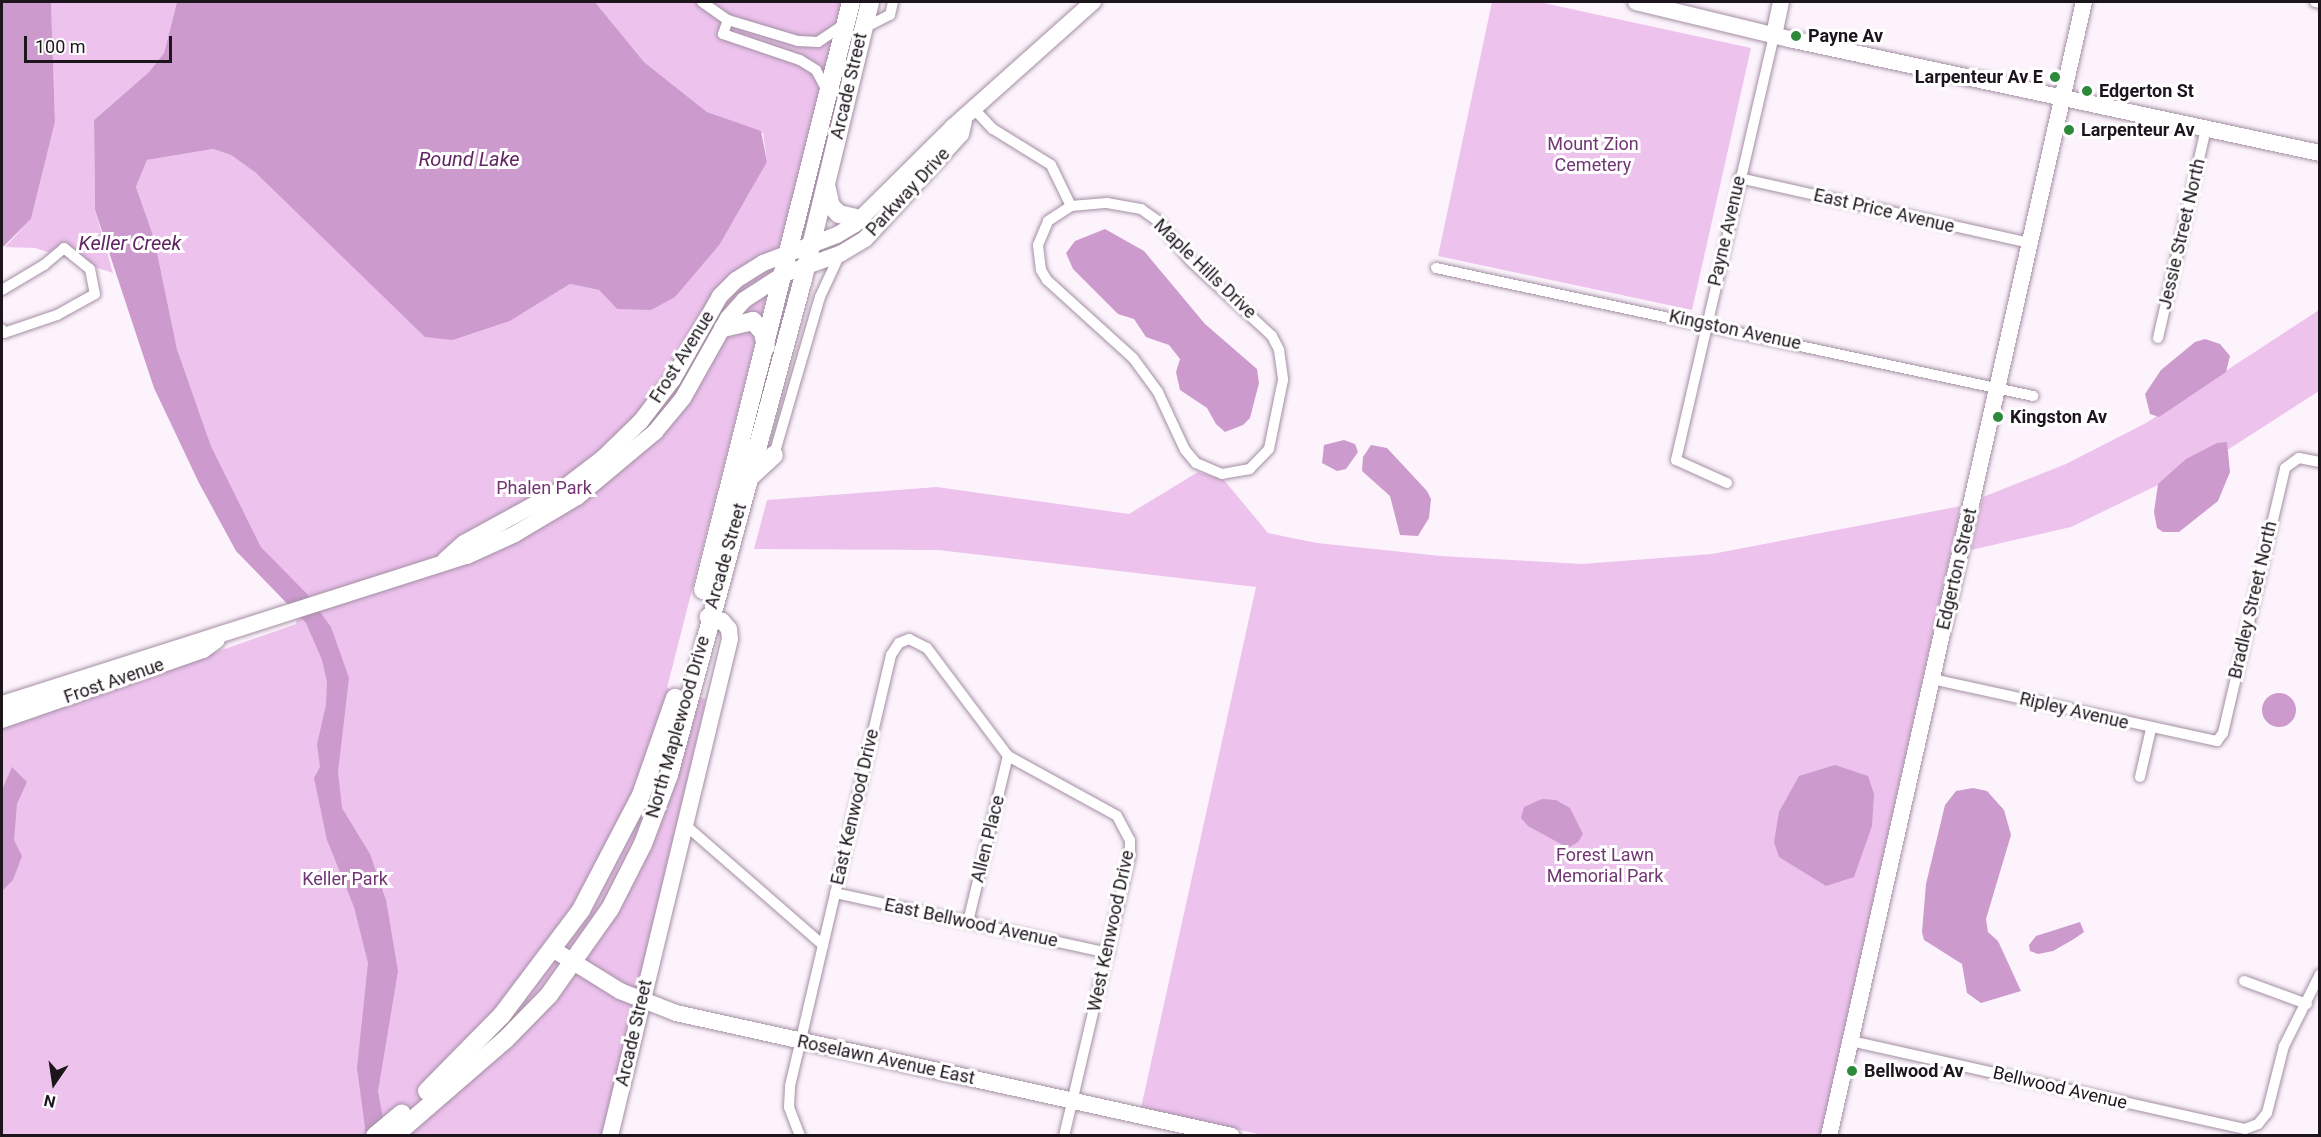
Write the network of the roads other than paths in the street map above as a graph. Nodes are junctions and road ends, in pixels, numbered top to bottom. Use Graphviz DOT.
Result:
graph roads {
  1 [pos="702,2"];
  2 [pos="851,2"];
  3 [pos="870,2"];
  4 [pos="893,2"];
  5 [pos="1093,2"];
  6 [pos="1636,2"];
  7 [pos="1781,2"];
  8 [pos="2084,2"];
  9 [pos="2315,2"];
  10 [pos="2319,3"];
  11 [pos="728,20"];
  12 [pos="854,26"];
  13 [pos="772,35"];
  14 [pos="1774,35"];
  15 [pos="792,40"];
  16 [pos="768,49"];
  17 [pos="788,55"];
  18 [pos="829,94"];
  19 [pos="2062,99"];
  20 [pos="969,115"];
  21 [pos="2206,129"];
  22 [pos="2319,153"];
  23 [pos="1739,178"];
  24 [pos="826,184"];
  25 [pos="1071,206"];
  26 [pos="860,219"];
  27 [pos="2030,243"];
  28 [pos="811,245"];
  29 [pos="789,253"];
  30 [pos="840,254"];
  31 [pos="806,266"];
  32 [pos="1436,267"];
  33 [pos="784,274"];
  34 [pos="2,290"];
  35 [pos="1706,323"];
  36 [pos="723,328"];
  37 [pos="2,329"];
  38 [pos="2158,338"];
  39 [pos="766,346"];
  40 [pos="1997,388"];
  41 [pos="2033,396"];
  42 [pos="774,454"];
  43 [pos="2319,462"];
  44 [pos="1728,483"];
  45 [pos="740,488"];
  46 [pos="442,563"];
  47 [pos="702,616"];
  48 [pos="223,636"];
  49 [pos="1932,679"];
  50 [pos="2,704"];
  51 [pos="2,720"];
  52 [pos="2151,729"];
  53 [pos="2217,741"];
  54 [pos="1008,756"];
  55 [pos="2140,777"];
  56 [pos="683,823"];
  57 [pos="835,893"];
  58 [pos="968,922"];
  59 [pos="823,945"];
  60 [pos="554,950"];
  61 [pos="1108,953"];
  62 [pos="574,963"];
  63 [pos="2319,974"];
  64 [pos="2244,981"];
  65 [pos="641,1001"];
  66 [pos="2307,1004"];
  67 [pos="800,1041"];
  68 [pos="1851,1041"];
  69 [pos="1072,1101"];
  70 [pos="412,1112"];
  71 [pos="1224,1135"];
  72 [pos="375,1136"];
  73 [pos="394,1136"];
  74 [pos="610,1136"];
  75 [pos="800,1136"];
  76 [pos="1064,1136"];
  77 [pos="1829,1136"];
  1 -- 11 [label="street"];
  2 -- 12 [label="main road, Arcade Street"];
  3 -- 12 [label="main road, Arcade Street"];
  4 -- 12 [label="street"];
  5 -- 20 [label="street, Parkway Drive"];
  6 -- 14 [label="street"];
  7 -- 14 [label="street, Payne Avenue"];
  8 -- 19 [label="street, Edgerton Street"];
  9 -- 10 [label="street"];
  11 -- 13 [label="street"];
  11 -- 16 [label="street"];
  12 -- 15 [label="street"];
  12 -- 18 [label="main road, Arcade Street"];
  12 -- 24 [label="main road, Arcade Street"];
  13 -- 15 [label="street"];
  13 -- 16 [label="street"];
  14 -- 19 [label="street"];
  14 -- 23 [label="street, Payne Avenue"];
  15 -- 17 [label="street"];
  16 -- 17 [label="street"];
  17 -- 18 [label="street"];
  18 -- 29 [label="main road, Arcade Street"];
  19 -- 21 [label="street"];
  19 -- 27 [label="street, Edgerton Street"];
  20 -- 25 [label="street"];
  20 -- 26 [label="street, Parkway Drive"];
  20 -- 30 [label="street, Parkway Drive"];
  21 -- 22 [label="street"];
  21 -- 38 [label="street, Jessie Street North"];
  23 -- 27 [label="street, East Price Avenue"];
  23 -- 35 [label="street, Payne Avenue"];
  24 -- 26 [label="main road"];
  24 -- 28 [label="main road, Arcade Street"];
  25 -- 25 [label="street, Maple Hills Drive"];
  26 -- 28 [label="street, Parkway Drive"];
  27 -- 40 [label="street, Edgerton Street"];
  28 -- 29 [label="street, Frost Avenue"];
  28 -- 31 [label="main road, Arcade Street"];
  29 -- 33 [label="main road, Arcade Street"];
  29 -- 46 [label="street, Frost Avenue"];
  30 -- 31 [label="street, Parkway Drive"];
  30 -- 42 [label="street"];
  31 -- 33 [label="street, Frost Avenue"];
  31 -- 45 [label="main road, Arcade Street"];
  32 -- 35 [label="street, Kingston Avenue"];
  33 -- 36 [label="street, Frost Avenue"];
  33 -- 39 [label="main road, Arcade Street"];
  34 -- 37 [label="street"];
  35 -- 40 [label="street, Kingston Avenue"];
  35 -- 44 [label="street, Payne Avenue"];
  36 -- 39 [label="main road"];
  36 -- 46 [label="street, Frost Avenue"];
  39 -- 45 [label="main road, Arcade Street"];
  40 -- 41 [label="street, Kingston Avenue"];
  40 -- 49 [label="street, Edgerton Street"];
  42 -- 45 [label="main road"];
  43 -- 53 [label="street, Bradley Street North"];
  45 -- 47 [label="main road, Arcade Street"];
  46 -- 48 [label="street, Frost Avenue"];
  47 -- 56 [label="street, Arcade Street"];
  47 -- 60 [label="main road, North Maplewood Drive"];
  47 -- 62 [label="main road, North Maplewood Drive"];
  48 -- 50 [label="street, Frost Avenue"];
  48 -- 51 [label="street, Frost Avenue"];
  49 -- 52 [label="street, Ripley Avenue"];
  49 -- 68 [label="street, Edgerton Street"];
  52 -- 53 [label="street, Ripley Avenue"];
  52 -- 55 [label="street"];
  54 -- 57 [label="street, East Kenwood Drive"];
  54 -- 58 [label="street, Allen Place"];
  54 -- 61 [label="street, West Kenwood Drive"];
  56 -- 59 [label="street"];
  56 -- 65 [label="street, Arcade Street"];
  57 -- 58 [label="street, East Bellwood Avenue"];
  57 -- 59 [label="street, East Kenwood Drive"];
  58 -- 61 [label="street, East Bellwood Avenue"];
  59 -- 67 [label="street, East Kenwood Drive"];
  60 -- 62 [label="street, Roselawn Avenue East"];
  60 -- 70 [label="main road, North Maplewood Drive"];
  61 -- 69 [label="street, West Kenwood Drive"];
  62 -- 65 [label="street, Roselawn Avenue East"];
  62 -- 70 [label="main road, North Maplewood Drive"];
  63 -- 66 [label="street"];
  64 -- 66 [label="street"];
  65 -- 67 [label="street, Roselawn Avenue East"];
  65 -- 74 [label="street, Arcade Street"];
  66 -- 68 [label="street, Bellwood Avenue"];
  67 -- 69 [label="street, Roselawn Avenue East"];
  67 -- 75 [label="street, East Kenwood Drive"];
  68 -- 77 [label="street, Edgerton Street"];
  69 -- 71 [label="street, Roselawn Avenue East"];
  69 -- 76 [label="street, West Kenwood Drive"];
  70 -- 72 [label="main road, North Maplewood Drive"];
  70 -- 73 [label="main road, North Maplewood Drive"];
}
